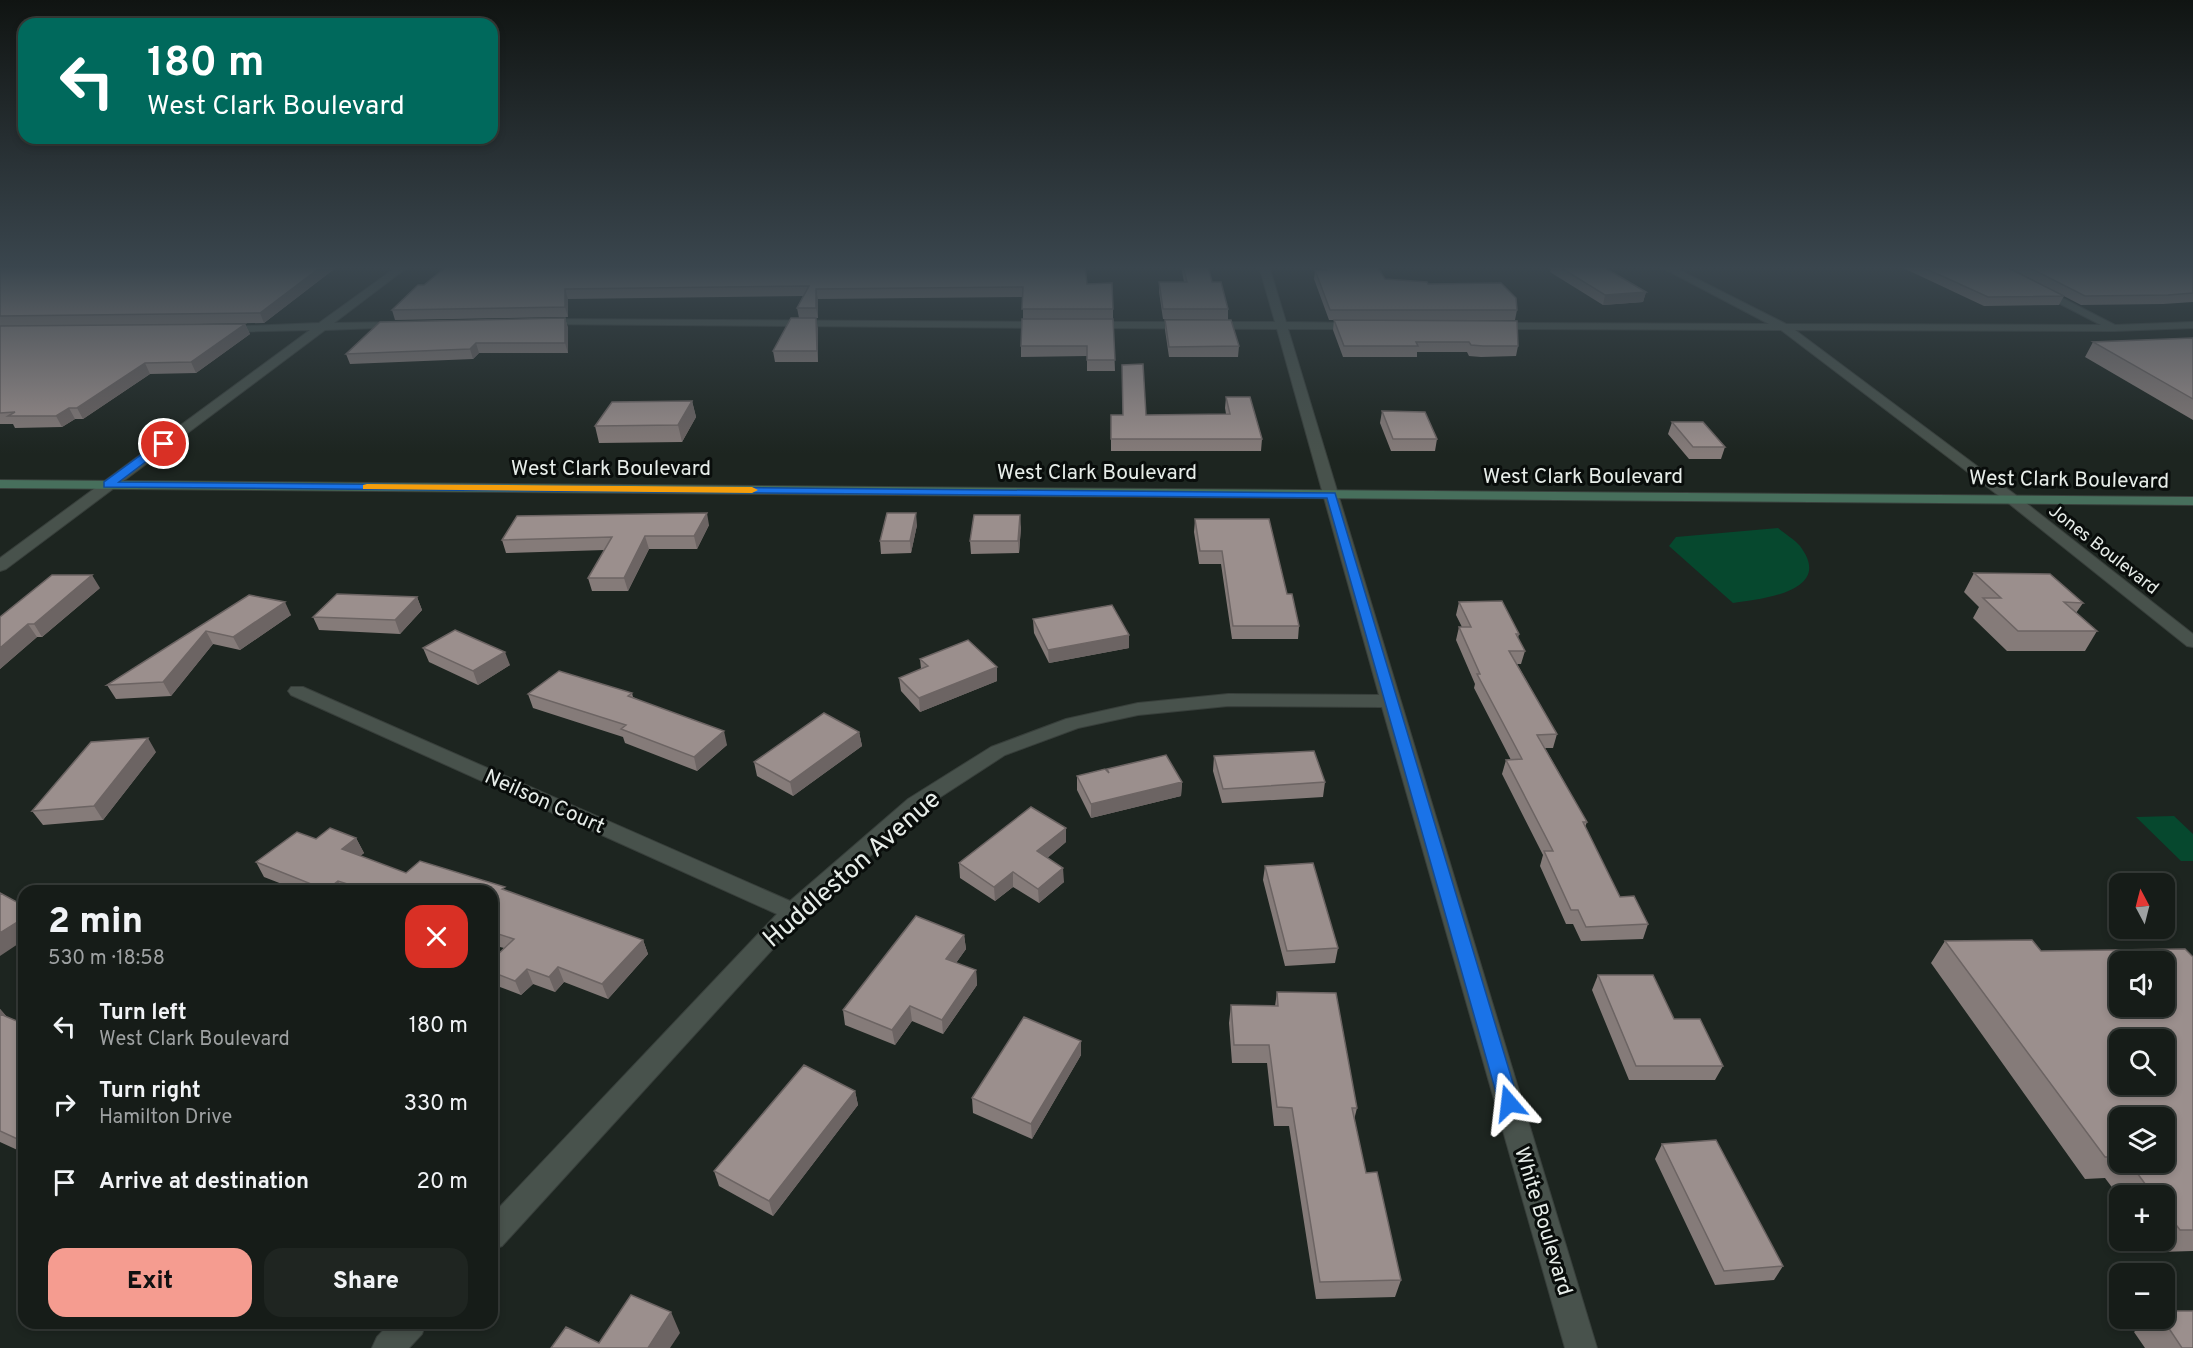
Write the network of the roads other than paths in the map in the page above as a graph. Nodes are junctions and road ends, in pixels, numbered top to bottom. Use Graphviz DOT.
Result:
graph roads {
  1 [pos="213,329"];
  2 [pos="223,329"];
  3 [pos="318,329"];
  4 [pos="1283,329"];
  5 [pos="1786,329"];
  6 [pos="0,484"];
  7 [pos="108,485"];
  8 [pos="1331,495"];
  9 [pos="2012,499"];
  10 [pos="2193,501"];
  11 [pos="0,566"];
  12 [pos="2193,642"];
  13 [pos="297,691"];
  14 [pos="1390,701"];
  15 [pos="792,912"];
  16 [pos="498,1230"];
  17 [pos="405,1329"];
  18 [pos="388,1348"];
  19 [pos="1581,1348"];
  1 -- 2 [label="street"];
  3 -- 7 [label="street"];
  4 -- 8 [label="street, White Boulevard"];
  5 -- 9 [label="street, Jones Boulevard"];
  6 -- 7 [label="street, West Clark Boulevard"];
  7 -- 8 [label="street, West Clark Boulevard"];
  7 -- 11 [label="street"];
  8 -- 9 [label="street, West Clark Boulevard"];
  8 -- 14 [label="street, White Boulevard"];
  9 -- 10 [label="street, West Clark Boulevard"];
  9 -- 12 [label="street, Jones Boulevard"];
  13 -- 15 [label="street, Neilson Court"];
  14 -- 15 [label="street, Huddleston Avenue"];
  14 -- 19 [label="street, White Boulevard"];
  15 -- 16 [label="street, Huddleston Avenue"];
  17 -- 18 [label="street"];
}
